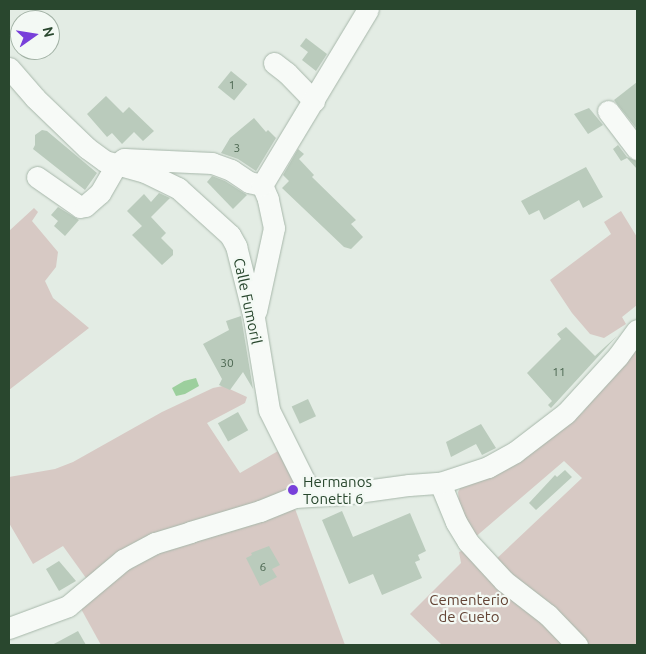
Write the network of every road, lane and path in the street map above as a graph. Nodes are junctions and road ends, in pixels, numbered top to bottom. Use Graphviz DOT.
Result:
graph roads {
  1 [pos="368,9"];
  2 [pos="274,63"];
  3 [pos="10,69"];
  4 [pos="314,101"];
  5 [pos="608,111"];
  6 [pos="637,149"];
  7 [pos="116,165"];
  8 [pos="37,177"];
  9 [pos="262,185"];
  10 [pos="254,318"];
  11 [pos="637,330"];
  12 [pos="440,483"];
  13 [pos="311,494"];
  14 [pos="9,628"];
  15 [pos="578,645"];
  1 -- 4 [label="street"];
  2 -- 4 [label="street"];
  3 -- 7 [label="street, Calle Fumoril"];
  4 -- 9 [label="street"];
  5 -- 6 [label="street"];
  7 -- 8 [label="street"];
  7 -- 9 [label="street"];
  7 -- 10 [label="street, Calle Fumoril"];
  9 -- 10 [label="street"];
  10 -- 13 [label="street, Calle Fumoril"];
  11 -- 12 [label="street"];
  12 -- 13 [label="street"];
  12 -- 15 [label="street"];
  13 -- 14 [label="street"];
}
